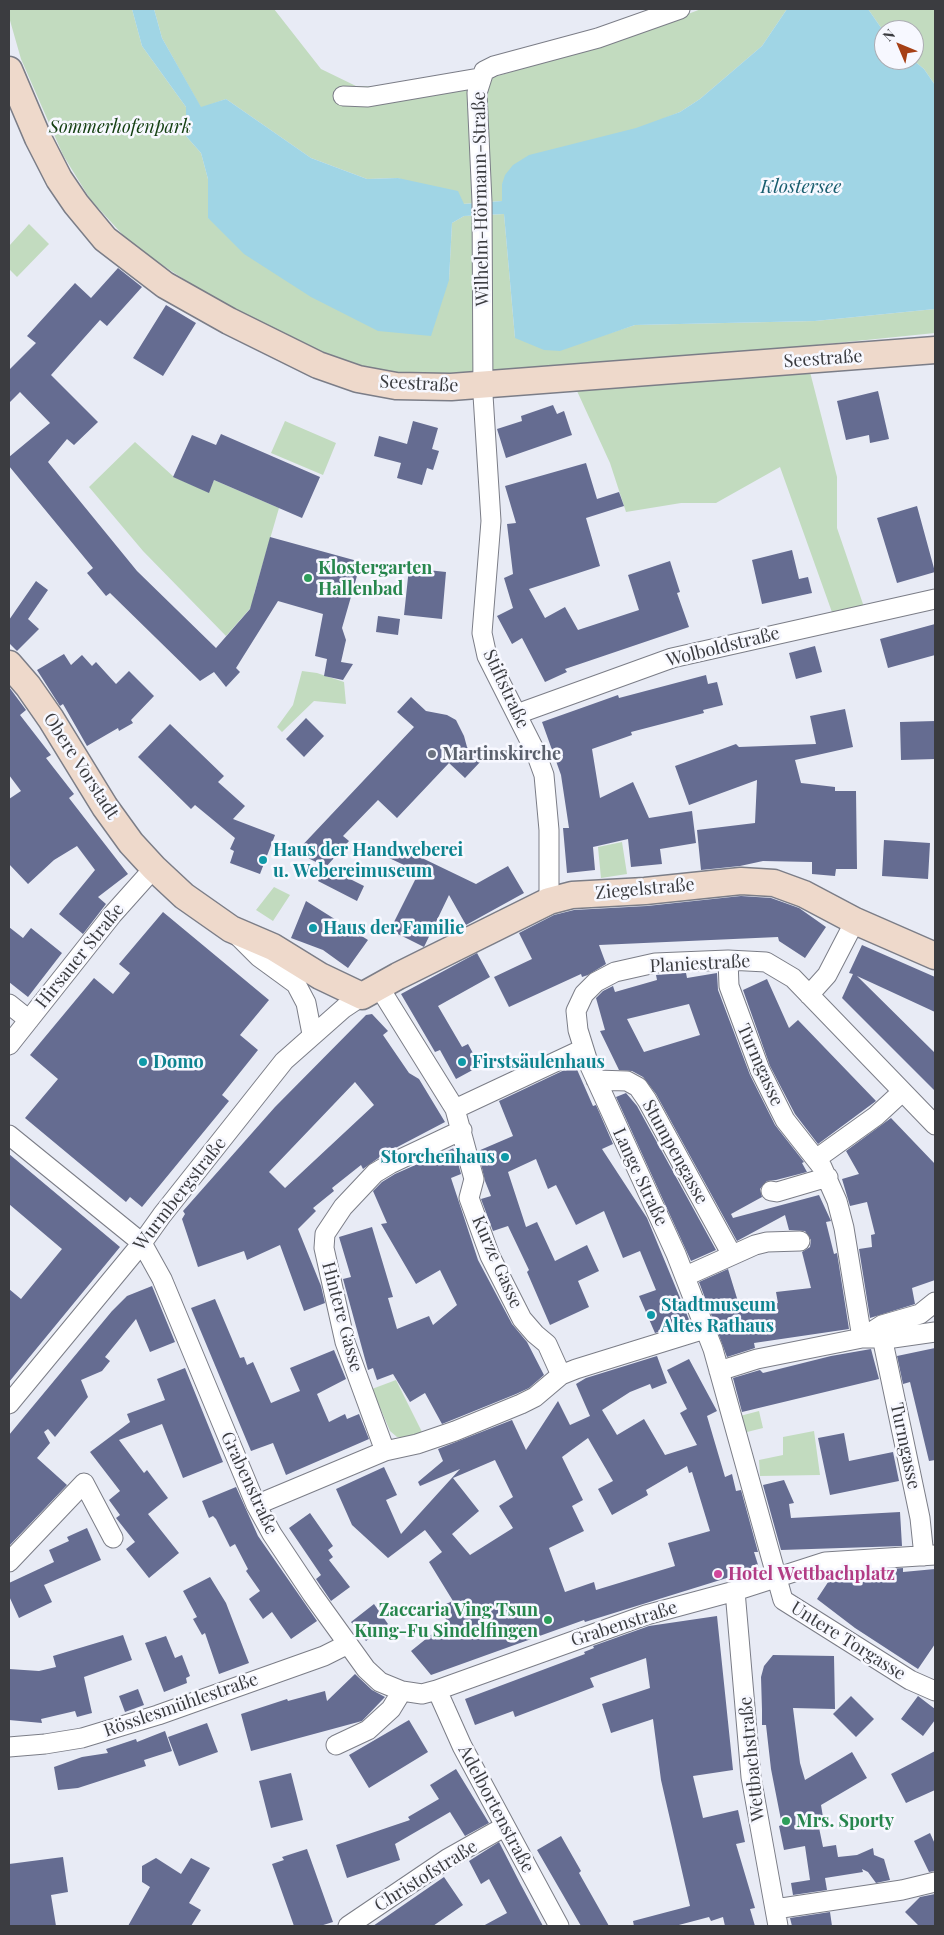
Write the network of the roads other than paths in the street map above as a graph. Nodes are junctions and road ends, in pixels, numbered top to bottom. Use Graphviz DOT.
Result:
graph roads {
  1 [pos="680,9"];
  2 [pos="9,70"];
  3 [pos="480,78"];
  4 [pos="343,96"];
  5 [pos="935,350"];
  6 [pos="482,384"];
  7 [pos="935,599"];
  8 [pos="9,664"];
  9 [pos="517,714"];
  10 [pos="154,868"];
  11 [pos="549,901"];
  12 [pos="856,921"];
  13 [pos="231,929"];
  14 [pos="935,956"];
  15 [pos="728,960"];
  16 [pos="371,991"];
  17 [pos="810,995"];
  18 [pos="9,1004"];
  19 [pos="29,1020"];
  20 [pos="312,1034"];
  21 [pos="9,1045"];
  22 [pos="583,1049"];
  23 [pos="596,1080"];
  24 [pos="902,1092"];
  25 [pos="455,1109"];
  26 [pos="935,1125"];
  27 [pos="462,1130"];
  28 [pos="9,1136"];
  29 [pos="816,1159"];
  30 [pos="828,1177"];
  31 [pos="771,1192"];
  32 [pos="800,1241"];
  33 [pos="142,1244"];
  34 [pos="732,1255"];
  35 [pos="686,1276"];
  36 [pos="935,1302"];
  37 [pos="705,1329"];
  38 [pos="935,1332"];
  39 [pos="882,1337"];
  40 [pos="862,1338"];
  41 [pos="719,1371"];
  42 [pos="561,1375"];
  43 [pos="9,1404"];
  44 [pos="385,1451"];
  45 [pos="256,1505"];
  46 [pos="113,1538"];
  47 [pos="929,1556"];
  48 [pos="9,1562"];
  49 [pos="775,1578"];
  50 [pos="735,1591"];
  51 [pos="348,1644"];
  52 [pos="437,1690"];
  53 [pos="402,1691"];
  54 [pos="935,1691"];
  55 [pos="336,1745"];
  56 [pos="9,1746"];
  57 [pos="504,1827"];
  58 [pos="935,1882"];
  59 [pos="777,1918"];
  60 [pos="348,1926"];
  61 [pos="559,1926"];
  1 -- 3 [label="street, Wilhelm-Hörmann-Straße"];
  2 -- 6 [label="main road, Seestraße"];
  3 -- 4 [label="street"];
  3 -- 6 [label="street, Wilhelm-Hörmann-Straße"];
  5 -- 6 [label="main road, Seestraße"];
  6 -- 9 [label="street, Stiftstraße"];
  7 -- 9 [label="street, Wolboldstraße"];
  8 -- 10 [label="main road, Obere Vorstadt"];
  9 -- 11 [label="street, Stiftstraße"];
  10 -- 13 [label="main road, Obere Vorstadt"];
  10 -- 19 [label="street, Hirsauer Straße"];
  11 -- 12 [label="main road, Ziegelstraße"];
  11 -- 16 [label="main road, Ziegelstraße"];
  12 -- 14 [label="main road, Ziegelstraße"];
  12 -- 17 [label="street"];
  13 -- 16 [label="main road, Obere Vorstadt"];
  13 -- 20 [label="street"];
  15 -- 17 [label="street, Planiestraße"];
  15 -- 22 [label="street, Planiestraße"];
  15 -- 29 [label="street, Turmgasse"];
  16 -- 20 [label="street, Wurmbergstraße"];
  16 -- 25 [label="street"];
  17 -- 24 [label="street, Planiestraße"];
  18 -- 19 [label="street"];
  19 -- 21 [label="street, Hirsauer Straße"];
  20 -- 33 [label="street, Wurmbergstraße"];
  22 -- 23 [label="street, Lange Straße"];
  22 -- 25 [label="street"];
  23 -- 34 [label="street, Stumpengasse"];
  23 -- 35 [label="street, Lange Straße"];
  24 -- 26 [label="street, Planiestraße"];
  24 -- 29 [label="street"];
  25 -- 27 [label="street, Kurze Gasse"];
  27 -- 42 [label="street, Kurze Gasse"];
  27 -- 44 [label="street, Hintere Gasse"];
  28 -- 33 [label="street"];
  29 -- 30 [label="street, Turmgasse"];
  30 -- 31 [label="street"];
  30 -- 40 [label="street, Turmgasse"];
  32 -- 34 [label="street"];
  33 -- 43 [label="street, Wurmbergstraße"];
  33 -- 45 [label="street, Grabenstraße"];
  34 -- 35 [label="street"];
  35 -- 37 [label="street, Lange Straße"];
  36 -- 40 [label="street"];
  37 -- 41 [label="street, Lange Straße"];
  37 -- 42 [label="street"];
  38 -- 39 [label="street"];
  39 -- 40 [label="street"];
  39 -- 47 [label="street, Turmgasse"];
  40 -- 41 [label="street"];
  41 -- 49 [label="street, Lange Straße"];
  42 -- 44 [label="street"];
  44 -- 45 [label="street"];
  45 -- 51 [label="street, Grabenstraße"];
  46 -- 48 [label="street"];
  47 -- 49 [label="street, Grabenstraße"];
  49 -- 50 [label="street, Grabenstraße"];
  49 -- 54 [label="street, Untere Torgasse"];
  50 -- 52 [label="street, Grabenstraße"];
  50 -- 59 [label="street, Wettbachstraße"];
  51 -- 53 [label="street, Grabenstraße"];
  51 -- 56 [label="street, Rösslesmühlestraße"];
  52 -- 53 [label="street, Grabenstraße"];
  52 -- 57 [label="street, Adelbortenstraße"];
  53 -- 55 [label="street"];
  57 -- 60 [label="street, Christofstraße"];
  57 -- 61 [label="street, Adelbortenstraße"];
  58 -- 59 [label="street"];
}
